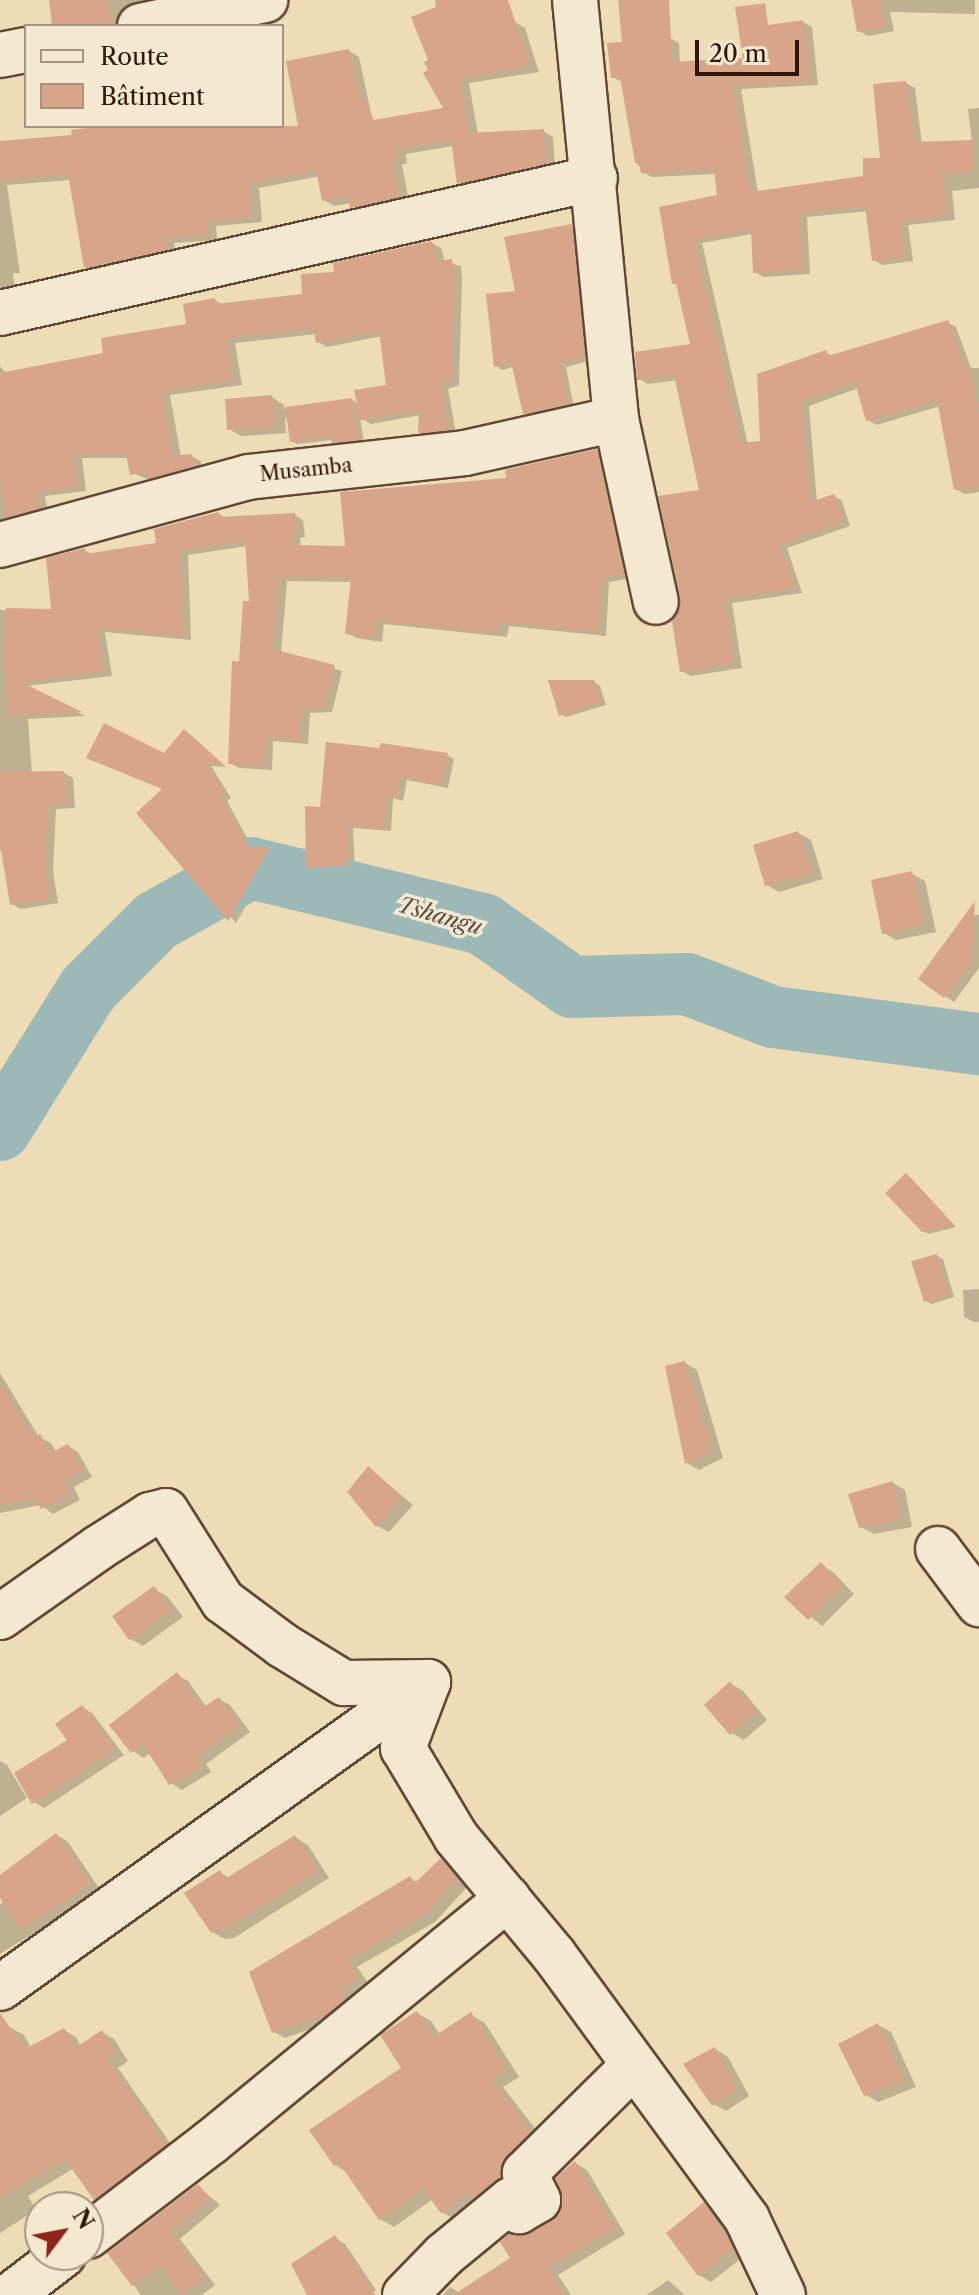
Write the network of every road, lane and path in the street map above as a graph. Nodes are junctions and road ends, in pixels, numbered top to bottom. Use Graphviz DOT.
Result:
graph roads {
  1 [pos="265,0"];
  2 [pos="575,0"];
  3 [pos="150,24"];
  4 [pos="24,50"];
  5 [pos="0,55"];
  6 [pos="595,178"];
  7 [pos="0,313"];
  8 [pos="616,419"];
  9 [pos="0,545"];
  10 [pos="656,602"];
  11 [pos="938,1549"];
  12 [pos="979,1604"];
  13 [pos="0,1617"];
  14 [pos="428,1682"];
  15 [pos="508,1898"];
  16 [pos="0,1988"];
  17 [pos="633,2066"];
  18 [pos="104,2224"];
  19 [pos="42,2271"];
  20 [pos="11,2295"];
  21 [pos="405,2295"];
  22 [pos="783,2295"];
  1 -- 3 [label="street"];
  2 -- 6 [label="street"];
  4 -- 5 [label="street"];
  6 -- 7 [label="street"];
  6 -- 8 [label="street"];
  8 -- 9 [label="street, Musamba"];
  8 -- 10 [label="street"];
  11 -- 12 [label="street"];
  13 -- 14 [label="street"];
  14 -- 15 [label="street"];
  14 -- 16 [label="street"];
  15 -- 17 [label="street"];
  15 -- 18 [label="street"];
  17 -- 21 [label="street"];
  17 -- 22 [label="street"];
  19 -- 20 [label="street"];
}
